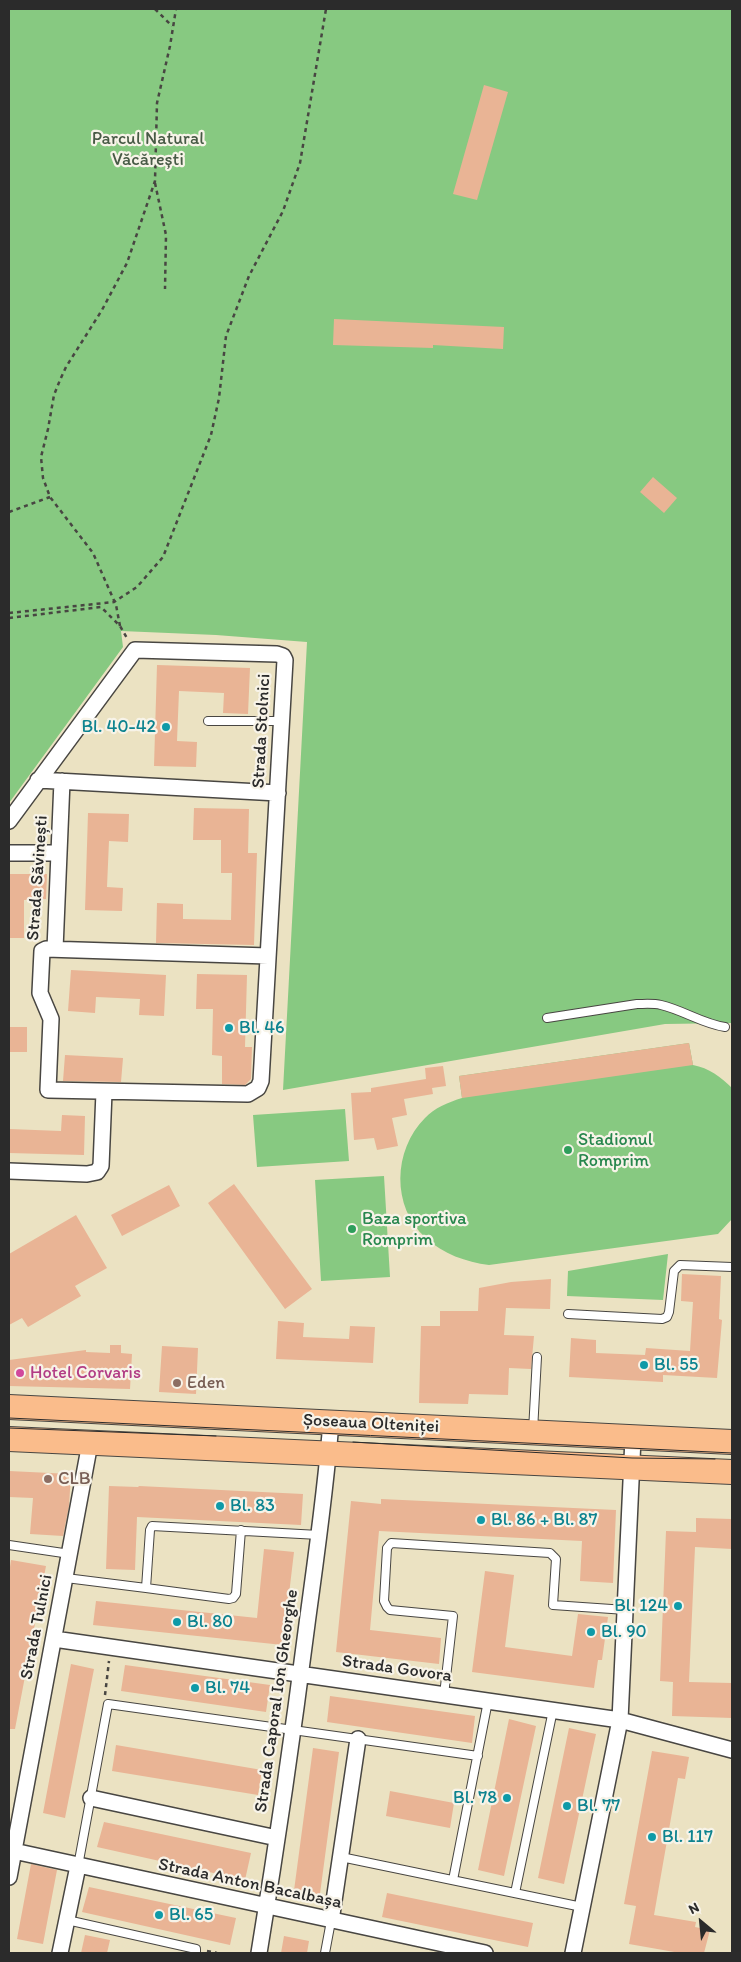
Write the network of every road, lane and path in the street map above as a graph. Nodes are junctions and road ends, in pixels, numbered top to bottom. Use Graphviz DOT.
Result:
graph roads {
  1 [pos="155,9"];
  2 [pos="176,9"];
  3 [pos="326,9"];
  4 [pos="172,26"];
  5 [pos="155,181"];
  6 [pos="165,289"];
  7 [pos="50,498"];
  8 [pos="9,512"];
  9 [pos="114,602"];
  10 [pos="9,613"];
  11 [pos="9,618"];
  12 [pos="120,626"];
  13 [pos="134,650"];
  14 [pos="208,721"];
  15 [pos="282,721"];
  16 [pos="38,780"];
  17 [pos="62,781"];
  18 [pos="278,794"];
  19 [pos="9,821"];
  20 [pos="9,853"];
  21 [pos="59,854"];
  22 [pos="55,949"];
  23 [pos="268,956"];
  24 [pos="547,1018"];
  25 [pos="725,1027"];
  26 [pos="104,1092"];
  27 [pos="9,1171"];
  28 [pos="732,1267"];
  29 [pos="568,1314"];
  30 [pos="537,1357"];
  31 [pos="9,1407"];
  32 [pos="331,1421"];
  33 [pos="533,1432"];
  34 [pos="633,1438"];
  35 [pos="9,1439"];
  36 [pos="732,1442"];
  37 [pos="90,1443"];
  38 [pos="329,1453"];
  39 [pos="631,1468"];
  40 [pos="732,1472"];
  41 [pos="242,1530"];
  42 [pos="319,1535"];
  43 [pos="9,1545"];
  44 [pos="70,1554"];
  45 [pos="66,1578"];
  46 [pos="146,1588"];
  47 [pos="626,1610"];
  48 [pos="54,1639"];
  49 [pos="110,1647"];
  50 [pos="300,1674"];
  51 [pos="444,1695"];
  52 [pos="488,1701"];
  53 [pos="108,1704"];
  54 [pos="553,1710"];
  55 [pos="620,1720"];
  56 [pos="292,1730"];
  57 [pos="358,1738"];
  58 [pos="732,1750"];
  59 [pos="478,1756"];
  60 [pos="91,1798"];
  61 [pos="277,1838"];
  62 [pos="11,1851"];
  63 [pos="341,1857"];
  64 [pos="78,1866"];
  65 [pos="9,1877"];
  66 [pos="453,1880"];
  67 [pos="515,1893"];
  68 [pos="266,1907"];
  69 [pos="582,1907"];
  70 [pos="67,1920"];
  71 [pos="332,1921"];
  72 [pos="60,1953"];
  73 [pos="196,1953"];
  74 [pos="259,1953"];
  75 [pos="325,1953"];
  76 [pos="484,1953"];
  77 [pos="573,1953"];
  1 -- 4 [label="path"];
  2 -- 4 [label="path"];
  3 -- 9 [label="path"];
  4 -- 5 [label="path"];
  5 -- 6 [label="path"];
  5 -- 7 [label="path"];
  7 -- 8 [label="path"];
  7 -- 9 [label="path"];
  9 -- 10 [label="path"];
  9 -- 12 [label="path"];
  11 -- 12 [label="path"];
  12 -- 13 [label="path"];
  13 -- 15 [label="street, Strada Stolnici"];
  13 -- 16 [label="street, Strada Săvinești"];
  14 -- 15 [label="lane"];
  15 -- 18 [label="street, Strada Stolnici"];
  16 -- 17 [label="street"];
  16 -- 19 [label="street, Strada Săvinești"];
  17 -- 18 [label="street"];
  17 -- 21 [label="street, Strada Săvinești"];
  18 -- 23 [label="street, Strada Stolnici"];
  20 -- 21 [label="street"];
  21 -- 22 [label="street, Strada Săvinești"];
  22 -- 23 [label="street"];
  22 -- 26 [label="street, Strada Săvinești"];
  23 -- 26 [label="street, Strada Stolnici"];
  24 -- 25 [label="lane"];
  26 -- 27 [label="street"];
  28 -- 29 [label="lane"];
  30 -- 33 [label="lane"];
  31 -- 32 [label="main road, Șoseaua Olteniței"];
  32 -- 33 [label="main road, Șoseaua Olteniței"];
  32 -- 38 [label="street, Strada Caporal Ion Gheorghe"];
  33 -- 34 [label="main road, Șoseaua Olteniței"];
  34 -- 36 [label="main road, Șoseaua Olteniței"];
  34 -- 39 [label="street"];
  35 -- 37 [label="main road, Șoseaua Olteniței"];
  37 -- 38 [label="main road, Șoseaua Olteniței"];
  37 -- 44 [label="street, Strada Tulnici"];
  38 -- 39 [label="main road, Șoseaua Olteniței"];
  38 -- 42 [label="street, Strada Caporal Ion Gheorghe"];
  39 -- 40 [label="main road, Șoseaua Olteniței"];
  39 -- 47 [label="street"];
  41 -- 42 [label="lane"];
  41 -- 46 [label="lane"];
  41 -- 46 [label="lane"];
  42 -- 50 [label="street, Strada Caporal Ion Gheorghe"];
  43 -- 44 [label="lane"];
  44 -- 45 [label="street, Strada Tulnici"];
  45 -- 46 [label="lane"];
  45 -- 48 [label="street, Strada Tulnici"];
  47 -- 51 [label="lane"];
  47 -- 55 [label="street"];
  48 -- 49 [label="street, Strada Govora"];
  48 -- 62 [label="street, Strada Tulnici"];
  49 -- 50 [label="street, Strada Govora"];
  49 -- 53 [label="path"];
  50 -- 51 [label="street, Strada Govora"];
  50 -- 56 [label="street, Strada Caporal Ion Gheorghe"];
  51 -- 52 [label="street, Strada Govora"];
  52 -- 54 [label="street, Strada Govora"];
  52 -- 59 [label="lane"];
  53 -- 56 [label="lane"];
  53 -- 60 [label="lane"];
  54 -- 55 [label="street, Strada Govora"];
  54 -- 67 [label="lane"];
  55 -- 58 [label="street, Strada Govora"];
  55 -- 69 [label="street"];
  56 -- 57 [label="lane"];
  56 -- 61 [label="street, Strada Caporal Ion Gheorghe"];
  57 -- 59 [label="lane"];
  57 -- 63 [label="street"];
  59 -- 66 [label="lane"];
  60 -- 61 [label="street"];
  60 -- 64 [label="lane"];
  61 -- 68 [label="street, Strada Caporal Ion Gheorghe"];
  62 -- 64 [label="street, Strada Anton Bacalbașa"];
  62 -- 65 [label="street, Strada Tulnici"];
  63 -- 66 [label="lane"];
  63 -- 71 [label="street"];
  64 -- 68 [label="street, Strada Anton Bacalbașa"];
  64 -- 70 [label="street"];
  66 -- 67 [label="lane"];
  67 -- 69 [label="lane"];
  68 -- 71 [label="street, Strada Anton Bacalbașa"];
  68 -- 74 [label="street, Strada Caporal Ion Gheorghe"];
  69 -- 77 [label="street"];
  70 -- 72 [label="street"];
  70 -- 73 [label="lane"];
  71 -- 75 [label="lane"];
  71 -- 76 [label="street, Strada Anton Bacalbașa"];
}
